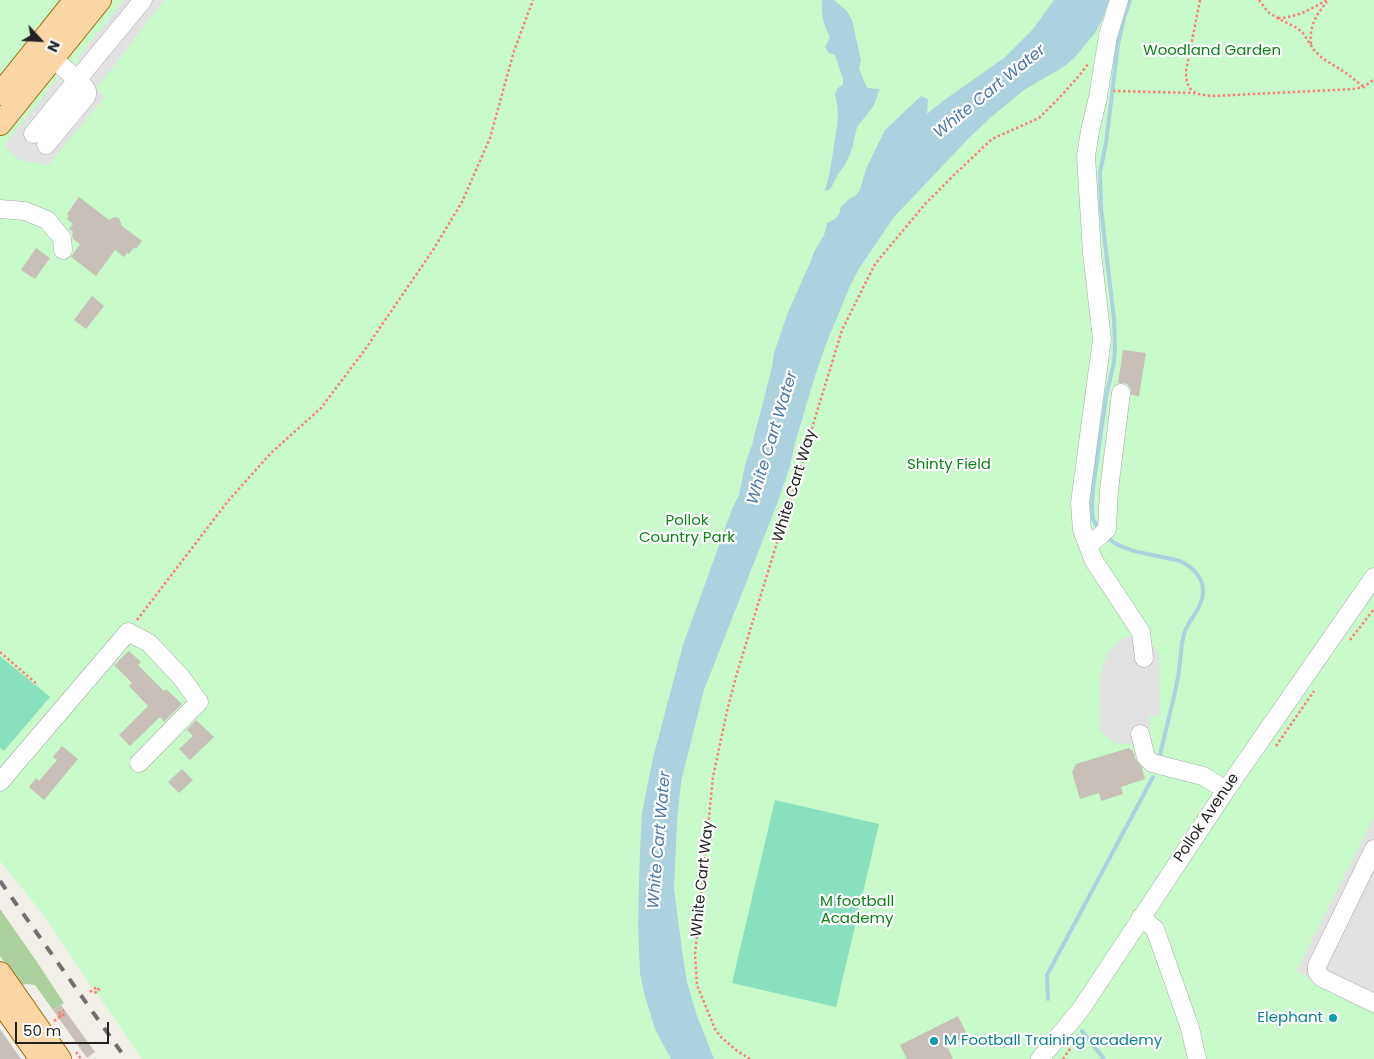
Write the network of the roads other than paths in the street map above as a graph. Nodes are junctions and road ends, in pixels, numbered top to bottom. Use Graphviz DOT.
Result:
graph roads {
  1 [pos="75,0"];
  2 [pos="100,0"];
  3 [pos="143,0"];
  4 [pos="1118,0"];
  5 [pos="53,58"];
  6 [pos="77,80"];
  7 [pos="0,94"];
  8 [pos="0,124"];
  9 [pos="40,140"];
  10 [pos="0,209"];
  11 [pos="63,250"];
  12 [pos="1121,393"];
  13 [pos="1088,545"];
  14 [pos="1374,577"];
  15 [pos="1144,658"];
  16 [pos="1140,734"];
  17 [pos="139,763"];
  18 [pos="0,782"];
  19 [pos="1226,790"];
  20 [pos="1374,849"];
  21 [pos="1141,916"];
  22 [pos="0,973"];
  23 [pos="0,1001"];
  24 [pos="1374,1003"];
  25 [pos="41,1059"];
  26 [pos="60,1059"];
  27 [pos="1040,1059"];
  28 [pos="1197,1059"];
  1 -- 7 [label="main road"];
  2 -- 5 [label="main road"];
  3 -- 6 [label="street"];
  4 -- 13 [label="street"];
  5 -- 6 [label="street"];
  5 -- 8 [label="main road"];
  6 -- 9 [label="street"];
  10 -- 11 [label="street"];
  12 -- 13 [label="street"];
  13 -- 15 [label="street"];
  14 -- 19 [label="street, Pollok Avenue"];
  16 -- 19 [label="street"];
  17 -- 18 [label="street"];
  19 -- 21 [label="street, Pollok Avenue"];
  20 -- 24 [label="street"];
  21 -- 27 [label="street, Pollok Avenue"];
  21 -- 28 [label="street"];
  22 -- 26 [label="main road"];
  23 -- 25 [label="main road"];
}
